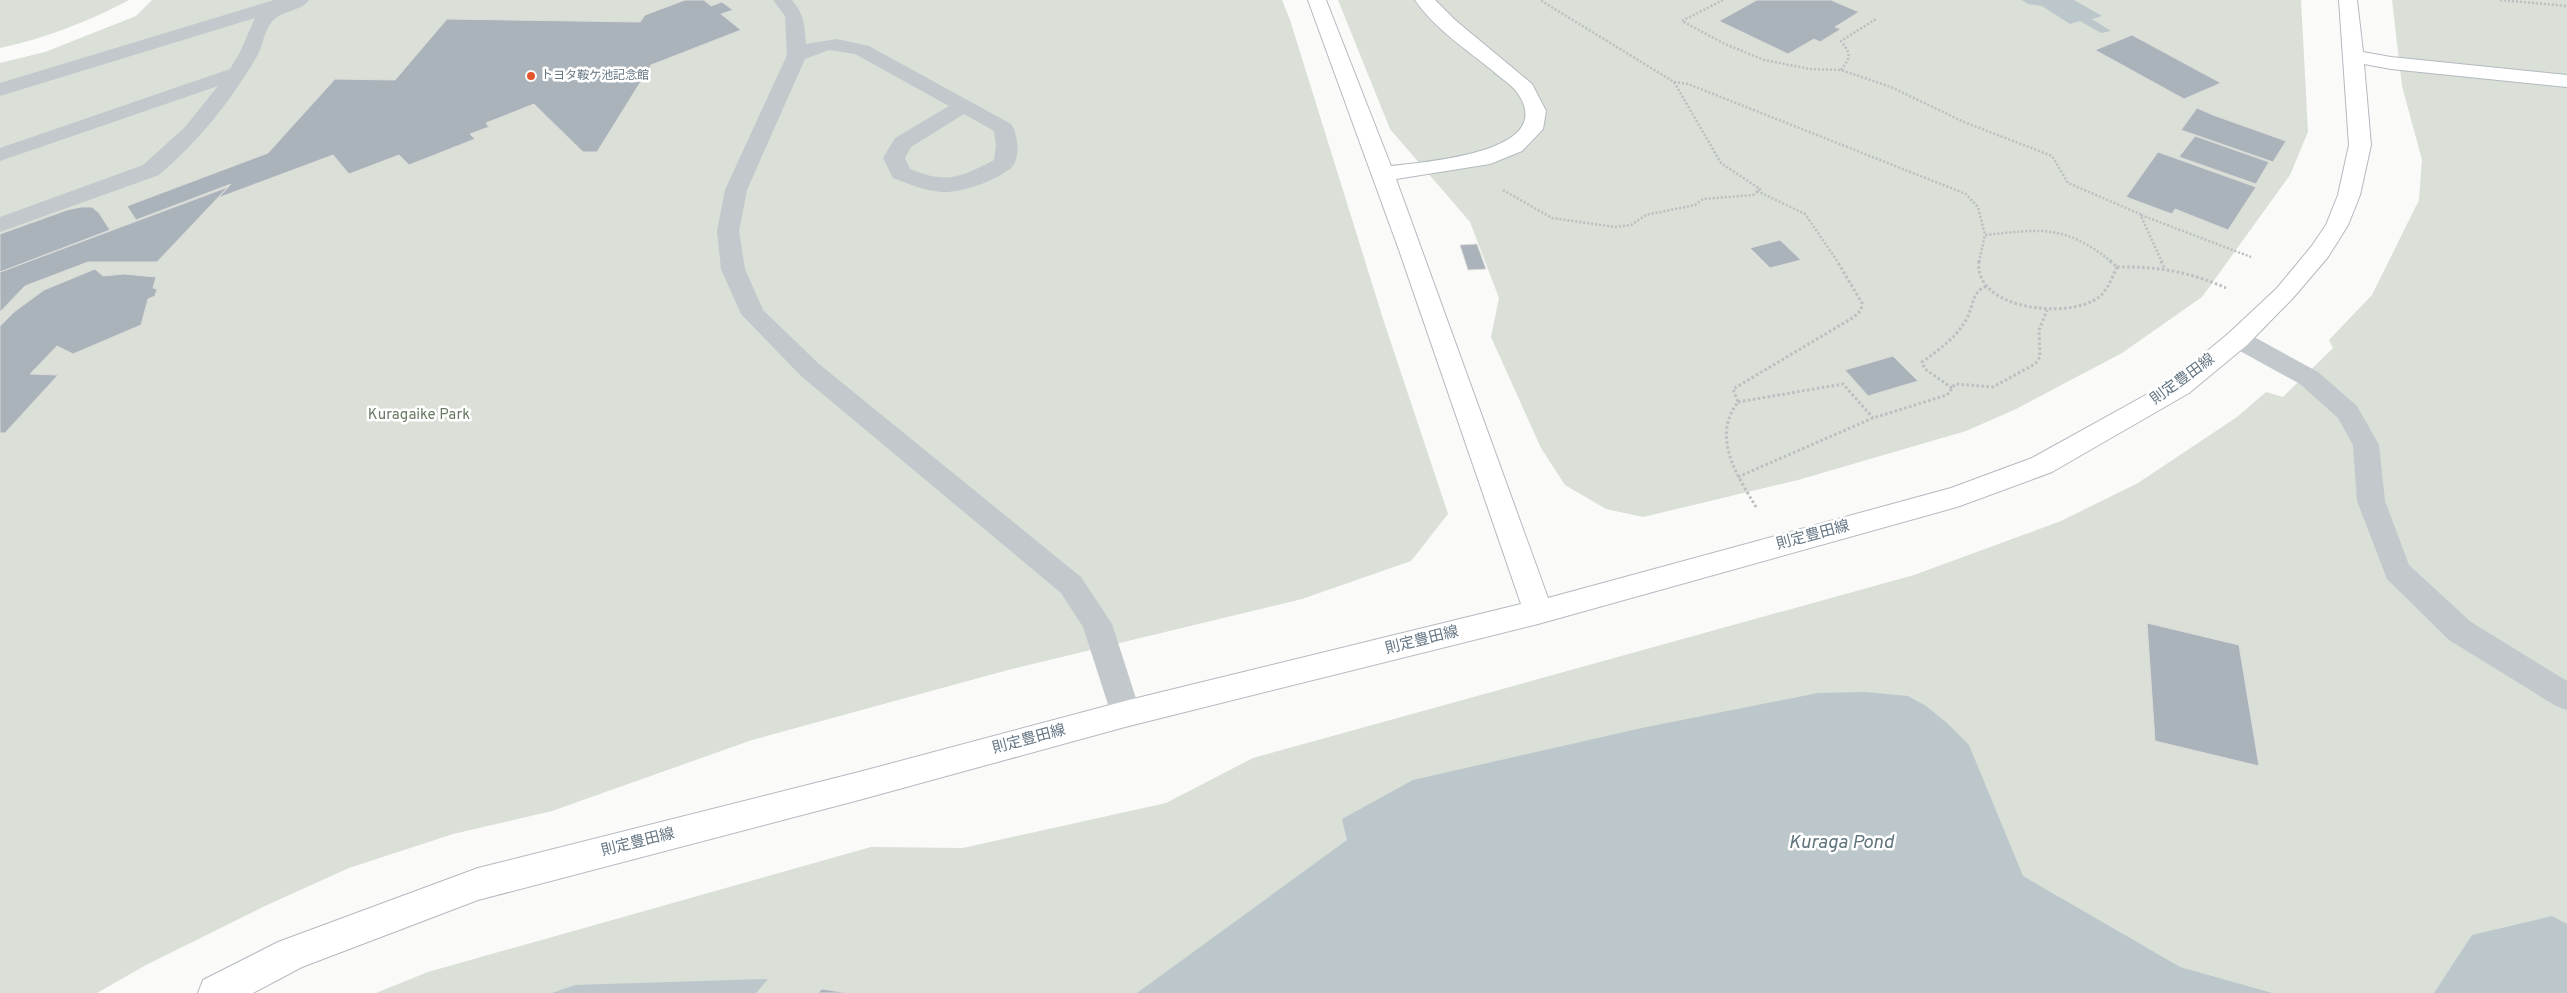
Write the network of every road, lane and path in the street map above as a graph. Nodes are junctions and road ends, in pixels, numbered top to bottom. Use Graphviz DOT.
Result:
graph roads {
  1 [pos="294,0"];
  2 [pos="300,0"];
  3 [pos="782,0"];
  4 [pos="1316,0"];
  5 [pos="1424,0"];
  6 [pos="1540,0"];
  7 [pos="1723,0"];
  8 [pos="2348,0"];
  9 [pos="2500,0"];
  10 [pos="2567,6"];
  11 [pos="1876,19"];
  12 [pos="797,55"];
  13 [pos="2353,56"];
  14 [pos="1842,70"];
  15 [pos="237,73"];
  16 [pos="2567,81"];
  17 [pos="1674,82"];
  18 [pos="0,90"];
  19 [pos="964,106"];
  20 [pos="0,155"];
  21 [pos="1384,174"];
  22 [pos="1499,188"];
  23 [pos="1757,192"];
  24 [pos="2140,214"];
  25 [pos="0,225"];
  26 [pos="1985,235"];
  27 [pos="2251,257"];
  28 [pos="2117,267"];
  29 [pos="2164,267"];
  30 [pos="1987,286"];
  31 [pos="2226,288"];
  32 [pos="2047,310"];
  33 [pos="2238,339"];
  34 [pos="1952,388"];
  35 [pos="1738,402"];
  36 [pos="1873,418"];
  37 [pos="1738,477"];
  38 [pos="1756,507"];
  39 [pos="1538,612"];
  40 [pos="2567,698"];
  41 [pos="1125,714"];
  42 [pos="216,993"];
  1 -- 18 [label="lane"];
  2 -- 15 [label="lane"];
  3 -- 12 [label="lane"];
  4 -- 21 [label="main road"];
  5 -- 21 [label="main road"];
  6 -- 17 [label="path"];
  7 -- 14 [label="path"];
  8 -- 13 [label="main road, 則定豊田線"];
  9 -- 10 [label="path"];
  11 -- 14 [label="path"];
  12 -- 19 [label="lane"];
  12 -- 41 [label="lane"];
  13 -- 16 [label="main road"];
  13 -- 33 [label="main road, 則定豊田線"];
  14 -- 24 [label="path"];
  15 -- 20 [label="lane"];
  15 -- 25 [label="lane"];
  17 -- 23 [label="path"];
  17 -- 26 [label="path"];
  19 -- 19 [label="lane"];
  21 -- 39 [label="main road"];
  22 -- 23 [label="path"];
  23 -- 35 [label="path"];
  24 -- 27 [label="path"];
  24 -- 29 [label="path"];
  26 -- 28 [label="path"];
  26 -- 30 [label="path"];
  28 -- 29 [label="path"];
  28 -- 32 [label="path"];
  29 -- 31 [label="path"];
  30 -- 32 [label="path"];
  30 -- 34 [label="path"];
  32 -- 34 [label="path"];
  33 -- 39 [label="main road, 則定豊田線"];
  33 -- 40 [label="lane"];
  34 -- 36 [label="path"];
  35 -- 36 [label="path"];
  35 -- 37 [label="path"];
  36 -- 37 [label="path"];
  37 -- 38 [label="path"];
  39 -- 41 [label="main road, 則定豊田線"];
  41 -- 42 [label="main road, 則定豊田線"];
}
